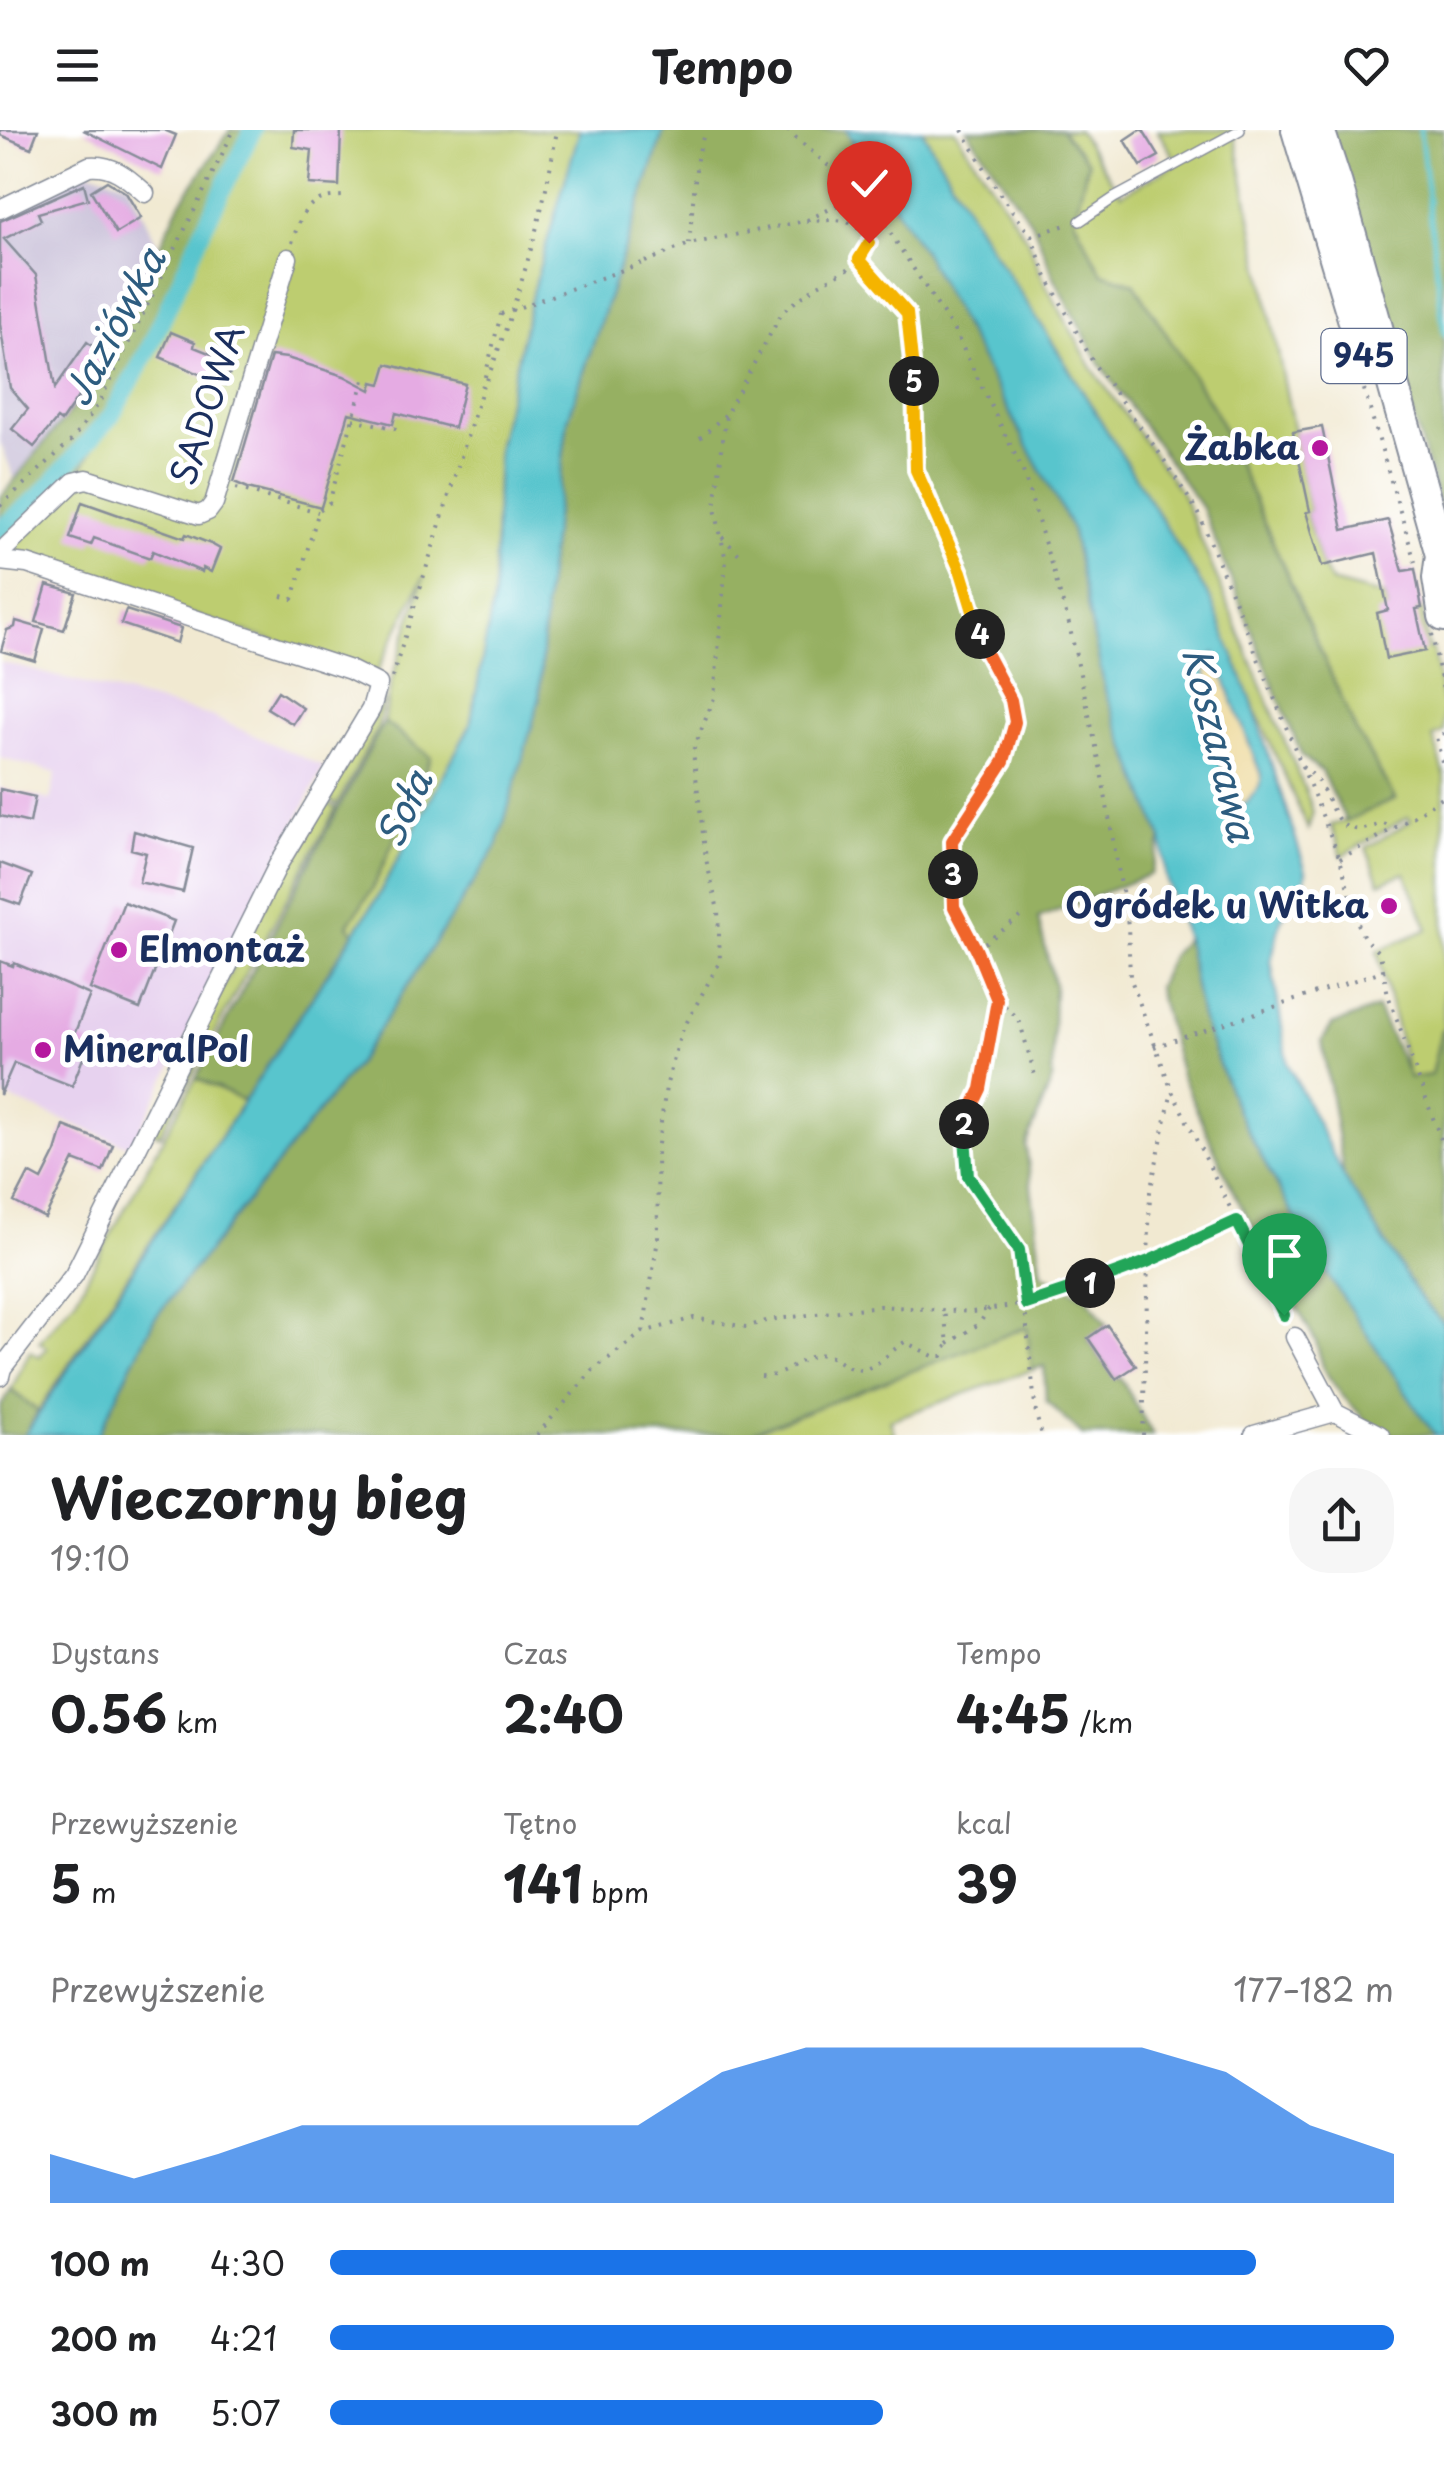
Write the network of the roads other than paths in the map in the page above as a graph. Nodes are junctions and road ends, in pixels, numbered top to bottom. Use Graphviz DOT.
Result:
graph roads {
  1 [pos="1240,130"];
  2 [pos="1297,130"];
  3 [pos="1319,130"];
  4 [pos="144,192"];
  5 [pos="0,209"];
  6 [pos="1080,221"];
  7 [pos="288,258"];
  8 [pos="0,553"];
  9 [pos="0,561"];
  10 [pos="1434,565"];
  11 [pos="1436,617"];
  12 [pos="1295,1337"];
  13 [pos="1,1370"];
  14 [pos="1335,1412"];
  15 [pos="1254,1435"];
  16 [pos="1380,1435"];
  1 -- 6 [label="lane"];
  2 -- 10 [label="main road, 945"];
  3 -- 10 [label="main road, 945"];
  4 -- 5 [label="street"];
  7 -- 8 [label="street, SADOWA"];
  9 -- 13 [label="street"];
  10 -- 11 [label="main road, 945"];
  12 -- 14 [label="street"];
  14 -- 15 [label="street"];
  14 -- 16 [label="street"];
}
